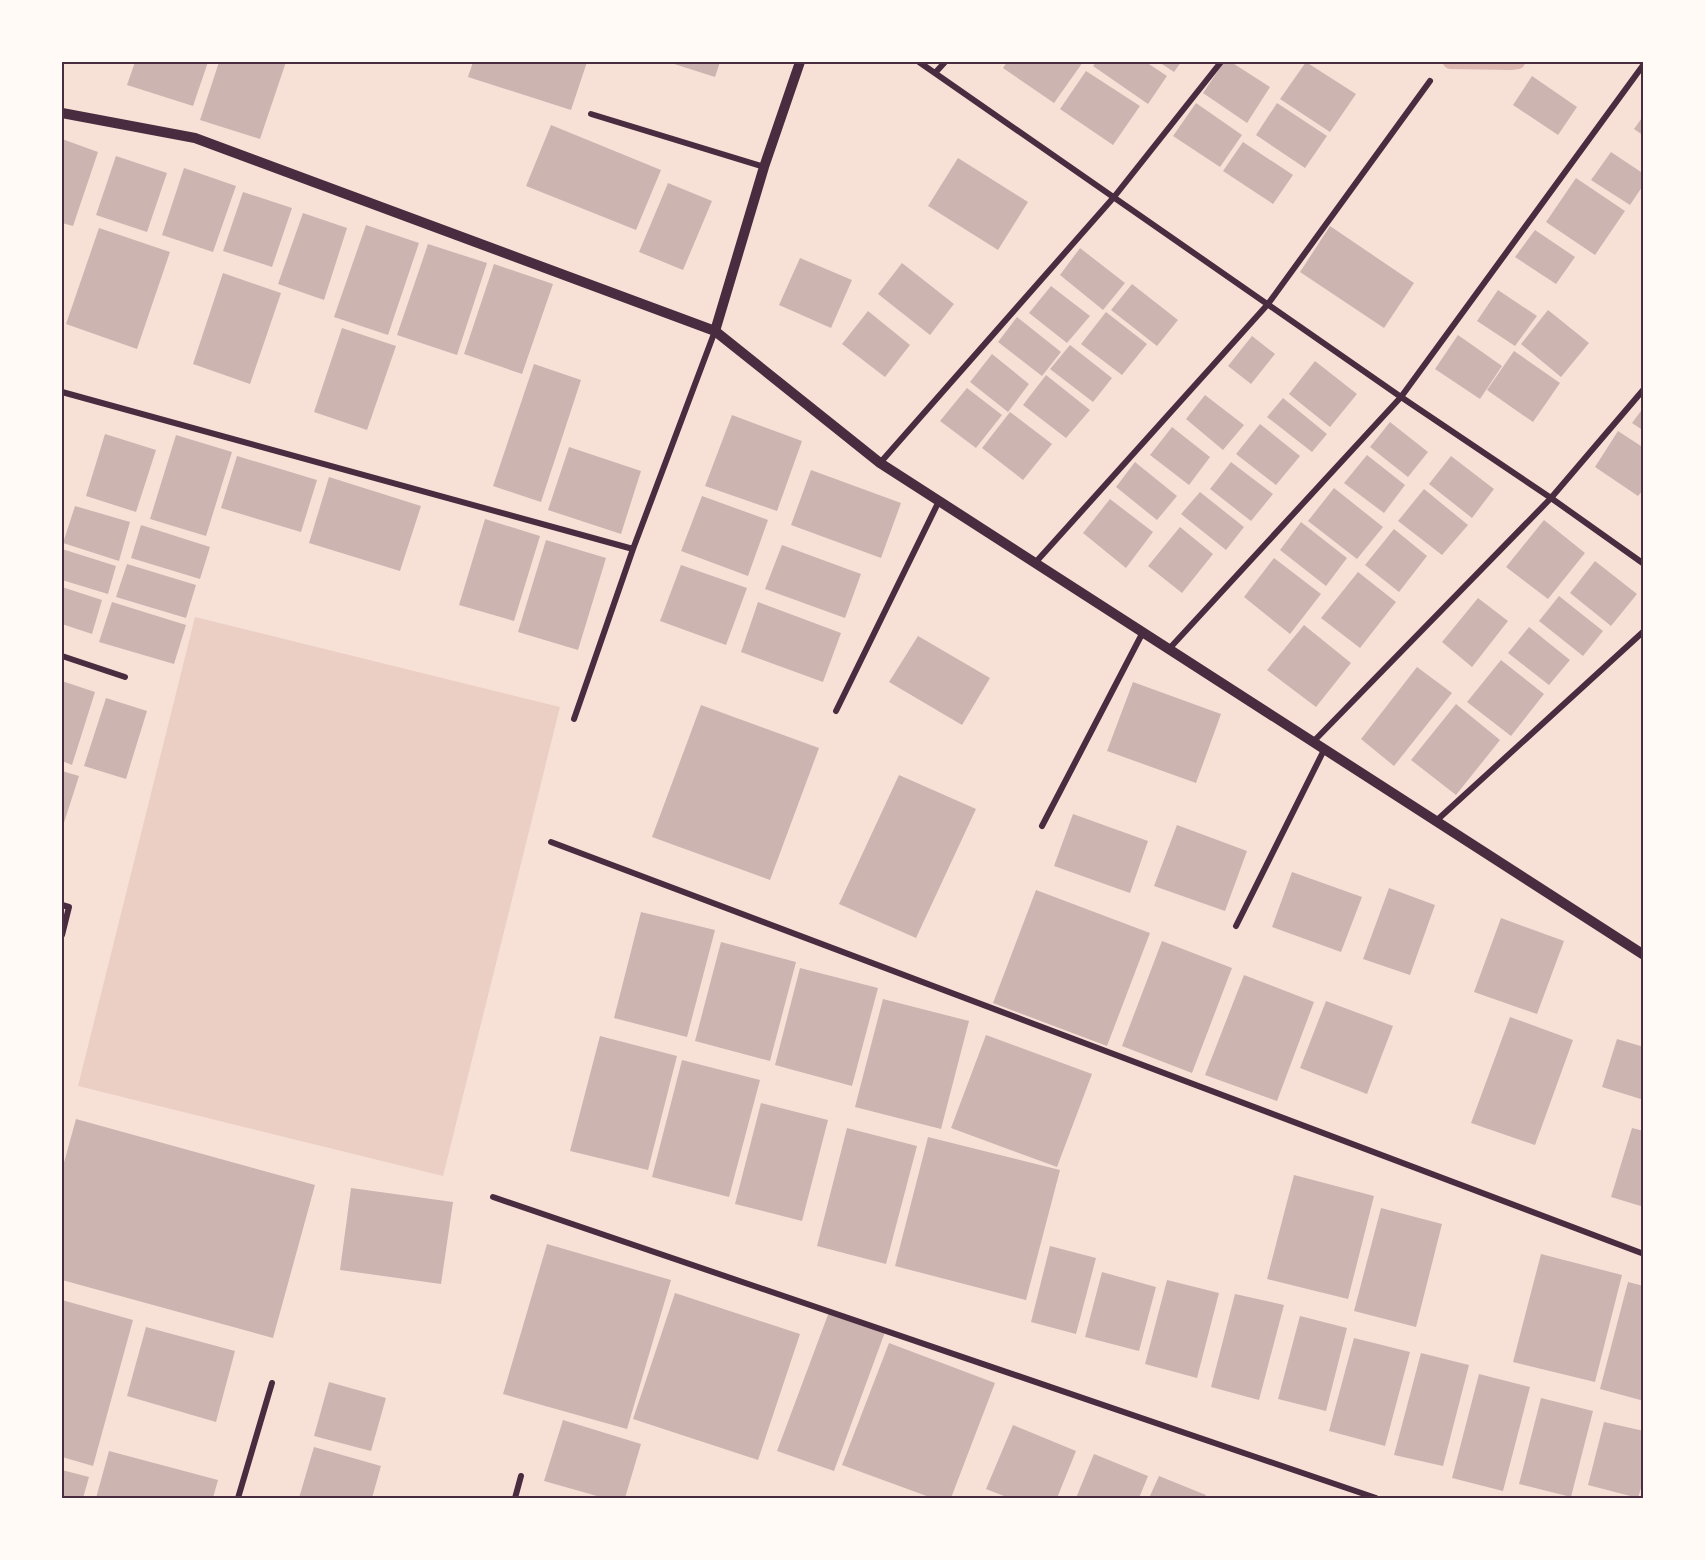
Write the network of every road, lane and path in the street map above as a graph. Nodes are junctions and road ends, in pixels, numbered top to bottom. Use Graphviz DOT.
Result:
graph roads {
  1 [pos="800,62"];
  2 [pos="919,62"];
  3 [pos="945,62"];
  4 [pos="1221,62"];
  5 [pos="1644,64"];
  6 [pos="935,73"];
  7 [pos="1430,81"];
  8 [pos="62,113"];
  9 [pos="591,114"];
  10 [pos="764,167"];
  11 [pos="1114,197"];
  12 [pos="1268,304"];
  13 [pos="715,331"];
  14 [pos="1644,389"];
  15 [pos="62,392"];
  16 [pos="1401,397"];
  17 [pos="880,463"];
  18 [pos="1551,498"];
  19 [pos="939,501"];
  20 [pos="633,549"];
  21 [pos="1035,563"];
  22 [pos="1644,564"];
  23 [pos="1644,631"];
  24 [pos="1143,632"];
  25 [pos="1169,649"];
  26 [pos="62,656"];
  27 [pos="125,677"];
  28 [pos="836,711"];
  29 [pos="574,719"];
  30 [pos="1313,742"];
  31 [pos="1324,750"];
  32 [pos="1436,821"];
  33 [pos="1042,826"];
  34 [pos="551,842"];
  35 [pos="62,905"];
  36 [pos="1236,926"];
  37 [pos="62,934"];
  38 [pos="1644,955"];
  39 [pos="493,1197"];
  40 [pos="1644,1254"];
  41 [pos="272,1383"];
  42 [pos="521,1476"];
  43 [pos="238,1498"];
  44 [pos="515,1498"];
  45 [pos="1376,1498"];
  1 -- 10 [label="street"];
  2 -- 6 [label="street"];
  3 -- 6 [label="street"];
  4 -- 11 [label="street"];
  5 -- 16 [label="street"];
  6 -- 11 [label="street"];
  7 -- 12 [label="street"];
  8 -- 13 [label="street"];
  9 -- 10 [label="street"];
  10 -- 13 [label="street"];
  11 -- 12 [label="street"];
  11 -- 17 [label="street"];
  12 -- 16 [label="street"];
  12 -- 21 [label="street"];
  13 -- 17 [label="street"];
  13 -- 20 [label="street"];
  14 -- 18 [label="street"];
  15 -- 20 [label="street"];
  16 -- 18 [label="street"];
  16 -- 25 [label="street"];
  17 -- 19 [label="street"];
  18 -- 22 [label="street"];
  18 -- 30 [label="street"];
  19 -- 21 [label="street"];
  19 -- 28 [label="street"];
  20 -- 29 [label="street"];
  21 -- 24 [label="street"];
  23 -- 32 [label="street"];
  24 -- 25 [label="street"];
  24 -- 33 [label="street"];
  25 -- 30 [label="street"];
  26 -- 27 [label="street"];
  30 -- 31 [label="street"];
  31 -- 32 [label="street"];
  31 -- 36 [label="street"];
  32 -- 38 [label="street"];
  34 -- 40 [label="street"];
  35 -- 37 [label="street"];
  39 -- 45 [label="street"];
  41 -- 43 [label="street"];
  42 -- 44 [label="street"];
}
